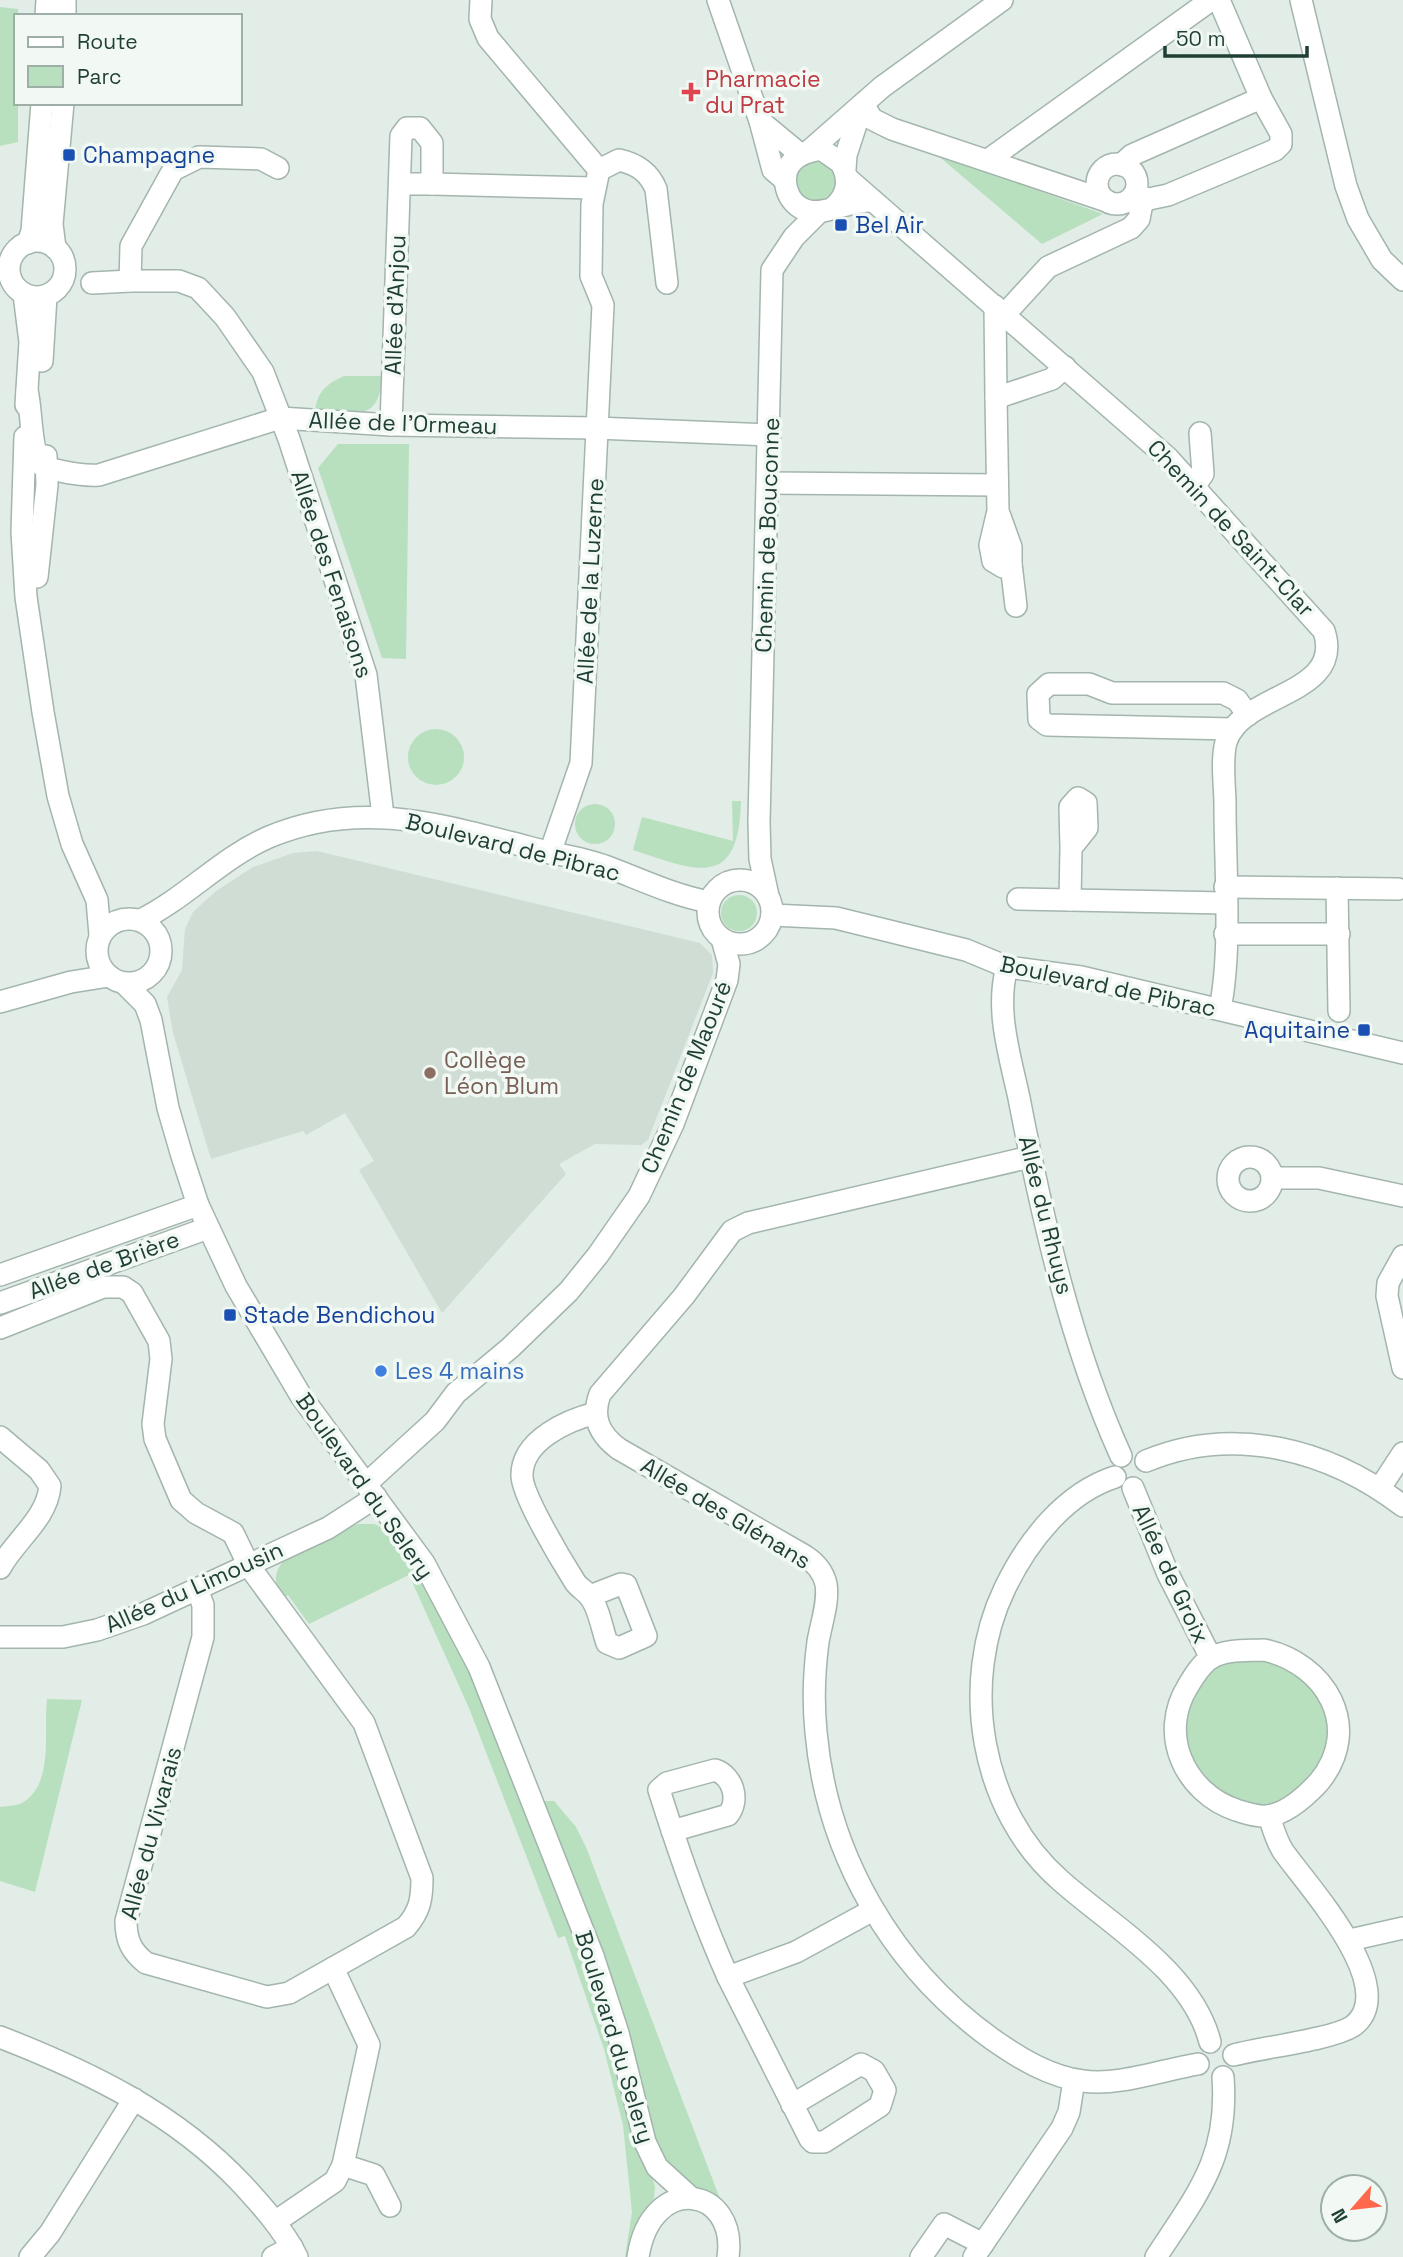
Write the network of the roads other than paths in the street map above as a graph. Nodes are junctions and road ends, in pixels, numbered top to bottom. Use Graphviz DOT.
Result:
graph roads {
  1 [pos="481,0"];
  2 [pos="718,0"];
  3 [pos="1002,0"];
  4 [pos="1211,0"];
  5 [pos="1219,0"];
  6 [pos="1301,0"];
  7 [pos="1261,98"];
  8 [pos="863,104"];
  9 [pos="42,105"];
  10 [pos="62,105"];
  11 [pos="760,121"];
  12 [pos="804,153"];
  13 [pos="988,160"];
  14 [pos="1121,165"];
  15 [pos="278,168"];
  16 [pos="846,174"];
  17 [pos="1100,174"];
  18 [pos="596,179"];
  19 [pos="400,184"];
  20 [pos="432,184"];
  21 [pos="786,185"];
  22 [pos="1062,186"];
  23 [pos="1138,197"];
  24 [pos="873,201"];
  25 [pos="1107,201"];
  26 [pos="826,210"];
  27 [pos="55,248"];
  28 [pos="14,252"];
  29 [pos="783,252"];
  30 [pos="1403,280"];
  31 [pos="130,281"];
  32 [pos="92,283"];
  33 [pos="667,283"];
  34 [pos="12,284"];
  35 [pos="46,296"];
  36 [pos="1000,310"];
  37 [pos="1065,367"];
  38 [pos="27,391"];
  39 [pos="996,398"];
  40 [pos="280,418"];
  41 [pos="391,425"];
  42 [pos="596,428"];
  43 [pos="1200,433"];
  44 [pos="770,435"];
  45 [pos="47,468"];
  46 [pos="769,483"];
  47 [pos="997,485"];
  48 [pos="1195,485"];
  49 [pos="1016,606"];
  50 [pos="33,628"];
  51 [pos="1101,690"];
  52 [pos="1240,722"];
  53 [pos="1102,725"];
  54 [pos="383,816"];
  55 [pos="759,822"];
  56 [pos="1070,848"];
  57 [pos="550,853"];
  58 [pos="728,882"];
  59 [pos="1337,888"];
  60 [pos="1398,889"];
  61 [pos="1225,895"];
  62 [pos="1018,899"];
  63 [pos="97,900"];
  64 [pos="1070,900"];
  65 [pos="709,902"];
  66 [pos="169,905"];
  67 [pos="770,906"];
  68 [pos="133,919"];
  69 [pos="1225,934"];
  70 [pos="1339,934"];
  71 [pos="159,937"];
  72 [pos="722,939"];
  73 [pos="98,944"];
  74 [pos="1007,967"];
  75 [pos="153,972"];
  76 [pos="117,980"];
  77 [pos="71,982"];
  78 [pos="1,1000"];
  79 [pos="145,1004"];
  80 [pos="1220,1009"];
  81 [pos="1339,1011"];
  82 [pos="1403,1053"];
  83 [pos="1030,1157"];
  84 [pos="1272,1178"];
  85 [pos="1403,1196"];
  86 [pos="198,1205"];
  87 [pos="208,1228"];
  88 [pos="1403,1256"];
  89 [pos="0,1275"];
  90 [pos="0,1303"];
  91 [pos="0,1328"];
  92 [pos="1400,1345"];
  93 [pos="1403,1368"];
  94 [pos="596,1413"];
  95 [pos="0,1437"];
  96 [pos="1403,1453"];
  97 [pos="1121,1456"];
  98 [pos="1146,1461"];
  99 [pos="1124,1483"];
  100 [pos="1380,1488"];
  101 [pos="372,1490"];
  102 [pos="1403,1506"];
  103 [pos="249,1566"];
  104 [pos="0,1568"];
  105 [pos="198,1591"];
  106 [pos="590,1597"];
  107 [pos="0,1637"];
  108 [pos="1211,1658"];
  109 [pos="1269,1816"];
  110 [pos="672,1830"];
  111 [pos="873,1910"];
  112 [pos="1403,1928"];
  113 [pos="1350,1940"];
  114 [pos="333,1968"];
  115 [pos="728,1977"];
  116 [pos="0,2037"];
  117 [pos="1210,2042"];
  118 [pos="1234,2055"];
  119 [pos="1198,2064"];
  120 [pos="1223,2077"];
  121 [pos="1074,2080"];
  122 [pos="134,2099"];
  123 [pos="792,2105"];
  124 [pos="343,2165"];
  125 [pos="657,2167"];
  126 [pos="690,2197"];
  127 [pos="390,2206"];
  128 [pos="659,2207"];
  129 [pos="275,2222"];
  130 [pos="978,2251"];
  131 [pos="732,2253"];
  132 [pos="287,2254"];
  133 [pos="30,2257"];
  134 [pos="638,2257"];
  135 [pos="921,2257"];
  136 [pos="1156,2257"];
  1 -- 18 [label="street"];
  2 -- 11 [label="street"];
  3 -- 8 [label="street"];
  4 -- 13 [label="street"];
  5 -- 7 [label="street"];
  6 -- 30 [label="street"];
  7 -- 14 [label="street"];
  7 -- 23 [label="street"];
  8 -- 12 [label="street"];
  8 -- 13 [label="street"];
  8 -- 16 [label="street"];
  9 -- 28 [label="street"];
  10 -- 27 [label="street"];
  11 -- 12 [label="street"];
  11 -- 21 [label="street"];
  12 -- 16 [label="street"];
  12 -- 21 [label="street"];
  13 -- 22 [label="street"];
  14 -- 17 [label="street"];
  14 -- 23 [label="street"];
  15 -- 31 [label="street"];
  16 -- 24 [label="street, Chemin de Saint-Clar"];
  16 -- 26 [label="street"];
  17 -- 22 [label="street"];
  17 -- 25 [label="street"];
  18 -- 20 [label="street"];
  18 -- 33 [label="street"];
  18 -- 42 [label="street, Allée de la Luzerne"];
  19 -- 20 [label="street"];
  19 -- 20 [label="street, Allée d'Anjou"];
  19 -- 41 [label="street, Allée d'Anjou"];
  21 -- 26 [label="street"];
  21 -- 29 [label="street, Chemin de Bouconne"];
  22 -- 25 [label="street"];
  23 -- 25 [label="street"];
  23 -- 36 [label="street"];
  24 -- 26 [label="street"];
  24 -- 36 [label="street, Chemin de Saint-Clar"];
  26 -- 29 [label="street, Chemin de Bouconne"];
  27 -- 28 [label="street"];
  27 -- 35 [label="street"];
  28 -- 34 [label="street"];
  29 -- 44 [label="street, Chemin de Bouconne"];
  31 -- 32 [label="street, Allée des Fenaisons"];
  31 -- 40 [label="street, Allée des Fenaisons"];
  34 -- 35 [label="street"];
  34 -- 38 [label="street"];
  35 -- 45 [label="street"];
  36 -- 37 [label="street, Chemin de Saint-Clar"];
  36 -- 39 [label="street"];
  37 -- 39 [label="street"];
  37 -- 48 [label="street, Chemin de Saint-Clar"];
  38 -- 45 [label="street"];
  38 -- 50 [label="street"];
  39 -- 47 [label="street"];
  40 -- 41 [label="street, Allée de l'Ormeau"];
  40 -- 45 [label="street, Allée de l'Ormeau"];
  40 -- 54 [label="street, Allée des Fenaisons"];
  41 -- 42 [label="street, Allée de l'Ormeau"];
  42 -- 44 [label="street, Allée de l'Ormeau"];
  42 -- 57 [label="street, Allée de la Luzerne"];
  43 -- 48 [label="street"];
  44 -- 46 [label="street, Chemin de Bouconne"];
  45 -- 50 [label="street"];
  46 -- 47 [label="street"];
  46 -- 55 [label="street, Chemin de Bouconne"];
  47 -- 49 [label="street"];
  48 -- 52 [label="street, Chemin de Saint-Clar"];
  50 -- 63 [label="street"];
  51 -- 52 [label="street"];
  51 -- 53 [label="street"];
  51 -- 53 [label="street"];
  52 -- 53 [label="street"];
  52 -- 61 [label="street"];
  54 -- 57 [label="street, Boulevard de Pibrac"];
  54 -- 66 [label="street, Boulevard de Pibrac"];
  55 -- 58 [label="street, Chemin de Bouconne"];
  55 -- 67 [label="street, Chemin de Bouconne"];
  56 -- 64 [label="street"];
  57 -- 65 [label="street, Boulevard de Pibrac"];
  58 -- 65 [label="street"];
  58 -- 67 [label="street"];
  59 -- 60 [label="street"];
  59 -- 61 [label="street"];
  59 -- 70 [label="street"];
  61 -- 64 [label="street"];
  61 -- 69 [label="street"];
  62 -- 64 [label="street"];
  63 -- 68 [label="street"];
  63 -- 73 [label="street"];
  65 -- 72 [label="street"];
  66 -- 68 [label="street, Boulevard de Pibrac"];
  66 -- 71 [label="street"];
  67 -- 72 [label="street"];
  67 -- 74 [label="street, Boulevard de Pibrac"];
  68 -- 71 [label="street"];
  68 -- 73 [label="street"];
  69 -- 70 [label="street"];
  69 -- 80 [label="street"];
  70 -- 81 [label="street"];
  71 -- 75 [label="street"];
  72 -- 101 [label="street, Chemin de Maouré"];
  73 -- 76 [label="street"];
  73 -- 77 [label="street"];
  74 -- 80 [label="street, Boulevard de Pibrac"];
  74 -- 83 [label="street, Allée du Rhuys"];
  75 -- 76 [label="street"];
  75 -- 79 [label="street, Boulevard du Selery"];
  76 -- 77 [label="street"];
  76 -- 79 [label="street"];
  77 -- 78 [label="street"];
  79 -- 86 [label="street, Boulevard du Selery"];
  80 -- 82 [label="street, Boulevard de Pibrac"];
  83 -- 94 [label="street"];
  83 -- 97 [label="street, Allée du Rhuys"];
  84 -- 85 [label="street"];
  86 -- 87 [label="street, Boulevard du Selery"];
  86 -- 89 [label="street, Allée de Brière"];
  87 -- 90 [label="street, Allée de Brière"];
  87 -- 101 [label="street, Boulevard du Selery"];
  88 -- 92 [label="street"];
  91 -- 103 [label="street, Allée du Vivarais"];
  92 -- 93 [label="street"];
  94 -- 106 [label="street"];
  94 -- 111 [label="street, Allée des Glénans"];
  95 -- 104 [label="street"];
  96 -- 100 [label="street"];
  97 -- 98 [label="street"];
  97 -- 99 [label="street"];
  98 -- 99 [label="street"];
  98 -- 100 [label="street"];
  99 -- 108 [label="street, Allée de Groix"];
  99 -- 117 [label="street"];
  100 -- 102 [label="street"];
  101 -- 103 [label="street, Allée du Limousin"];
  101 -- 125 [label="street, Boulevard du Selery"];
  103 -- 105 [label="street, Allée du Limousin"];
  103 -- 114 [label="street, Allée du Vivarais"];
  105 -- 107 [label="street, Allée du Limousin"];
  105 -- 114 [label="street, Allée du Vivarais"];
  108 -- 109 [label="street"];
  108 -- 109 [label="street"];
  109 -- 113 [label="street"];
  110 -- 115 [label="street"];
  111 -- 115 [label="street"];
  111 -- 121 [label="street, Allée des Glénans"];
  112 -- 113 [label="street"];
  113 -- 118 [label="street"];
  114 -- 124 [label="street"];
  115 -- 123 [label="street"];
  116 -- 122 [label="street"];
  117 -- 118 [label="street"];
  117 -- 119 [label="street"];
  118 -- 120 [label="street"];
  119 -- 120 [label="street"];
  119 -- 121 [label="street, Allée des Glénans"];
  120 -- 136 [label="street"];
  121 -- 130 [label="street"];
  122 -- 129 [label="street"];
  122 -- 133 [label="street"];
  124 -- 127 [label="street"];
  124 -- 129 [label="street"];
  125 -- 126 [label="street, Boulevard du Selery"];
  125 -- 128 [label="street, Boulevard du Selery"];
  126 -- 128 [label="street"];
  126 -- 131 [label="street, Boulevard du Selery"];
  128 -- 134 [label="street"];
  129 -- 132 [label="street"];
  130 -- 135 [label="street"];
}
